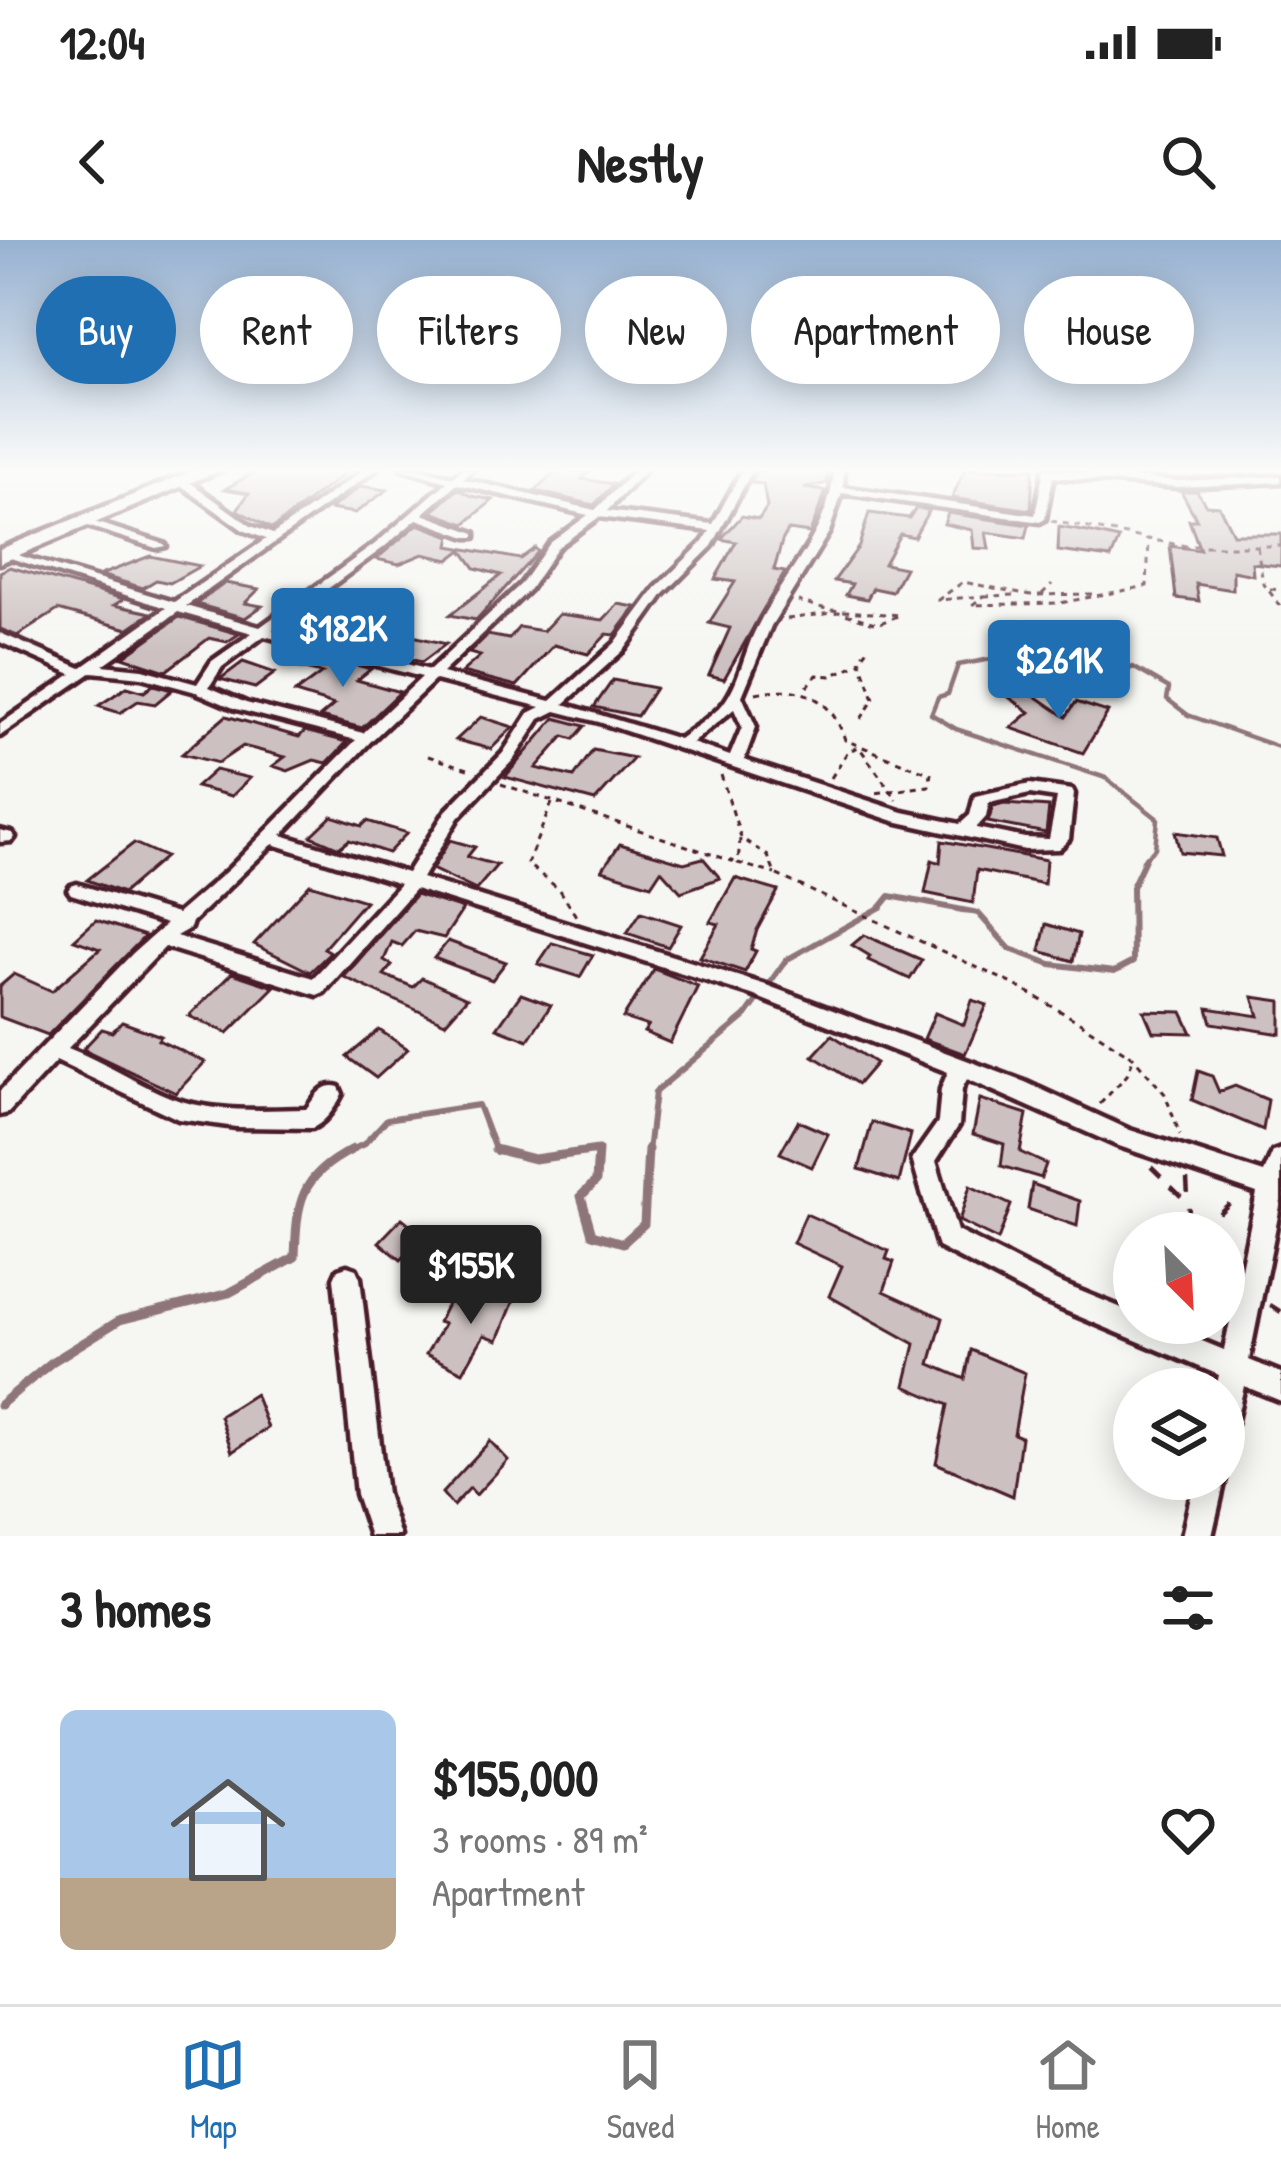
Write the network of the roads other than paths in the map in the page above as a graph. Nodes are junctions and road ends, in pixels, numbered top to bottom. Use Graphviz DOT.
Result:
graph roads {
  1 [pos="69,529"];
  2 [pos="106,529"];
  3 [pos="251,529"];
  4 [pos="283,529"];
  5 [pos="394,529"];
  6 [pos="456,529"];
  7 [pos="574,529"];
  8 [pos="715,529"];
  9 [pos="823,529"];
  10 [pos="471,535"];
  11 [pos="272,537"];
  12 [pos="160,546"];
  13 [pos="3,556"];
  14 [pos="172,607"];
  15 [pos="269,629"];
  16 [pos="0,637"];
  17 [pos="86,670"];
  18 [pos="432,677"];
  19 [pos="200,689"];
  20 [pos="736,696"];
  21 [pos="553,707"];
  22 [pos="0,731"];
  23 [pos="366,738"];
  24 [pos="680,745"];
  25 [pos="736,761"];
  26 [pos="1079,776"];
  27 [pos="1066,794"];
  28 [pos="963,831"];
  29 [pos="271,837"];
  30 [pos="409,878"];
  31 [pos="77,890"];
  32 [pos="183,923"];
  33 [pos="165,940"];
  34 [pos="55,1052"];
  35 [pos="964,1069"];
  36 [pos="332,1094"];
  37 [pos="0,1106"];
  38 [pos="1278,1177"];
  39 [pos="347,1278"];
  40 [pos="1234,1368"];
  41 [pos="1236,1368"];
  42 [pos="1245,1373"];
  43 [pos="1281,1387"];
  44 [pos="1205,1500"];
  45 [pos="386,1536"];
  46 [pos="1197,1536"];
  1 -- 13 [label="highway"];
  2 -- 12 [label="street"];
  3 -- 11 [label="street"];
  4 -- 11 [label="street"];
  5 -- 15 [label="street"];
  6 -- 10 [label="street"];
  7 -- 18 [label="street"];
  8 -- 21 [label="street"];
  9 -- 20 [label="street"];
  11 -- 14 [label="street"];
  13 -- 14 [label="street"];
  14 -- 15 [label="street"];
  14 -- 17 [label="street"];
  15 -- 18 [label="street"];
  15 -- 19 [label="street"];
  16 -- 17 [label="street"];
  17 -- 19 [label="street"];
  17 -- 22 [label="street"];
  18 -- 21 [label="street"];
  18 -- 23 [label="street"];
  19 -- 23 [label="street"];
  20 -- 24 [label="street"];
  20 -- 25 [label="street"];
  21 -- 24 [label="street"];
  21 -- 30 [label="street"];
  23 -- 29 [label="street"];
  24 -- 25 [label="street"];
  25 -- 28 [label="street"];
  26 -- 27 [label="street"];
  27 -- 28 [label="street"];
  27 -- 28 [label="street"];
  29 -- 30 [label="street"];
  29 -- 32 [label="street"];
  30 -- 33 [label="street"];
  30 -- 35 [label="street"];
  31 -- 32 [label="street"];
  32 -- 33 [label="street"];
  33 -- 34 [label="street"];
  34 -- 36 [label="street"];
  34 -- 37 [label="street"];
  35 -- 38 [label="street"];
  35 -- 40 [label="street"];
  38 -- 41 [label="street"];
  39 -- 45 [label="street"];
  42 -- 43 [label="street"];
  44 -- 46 [label="street"];
}
